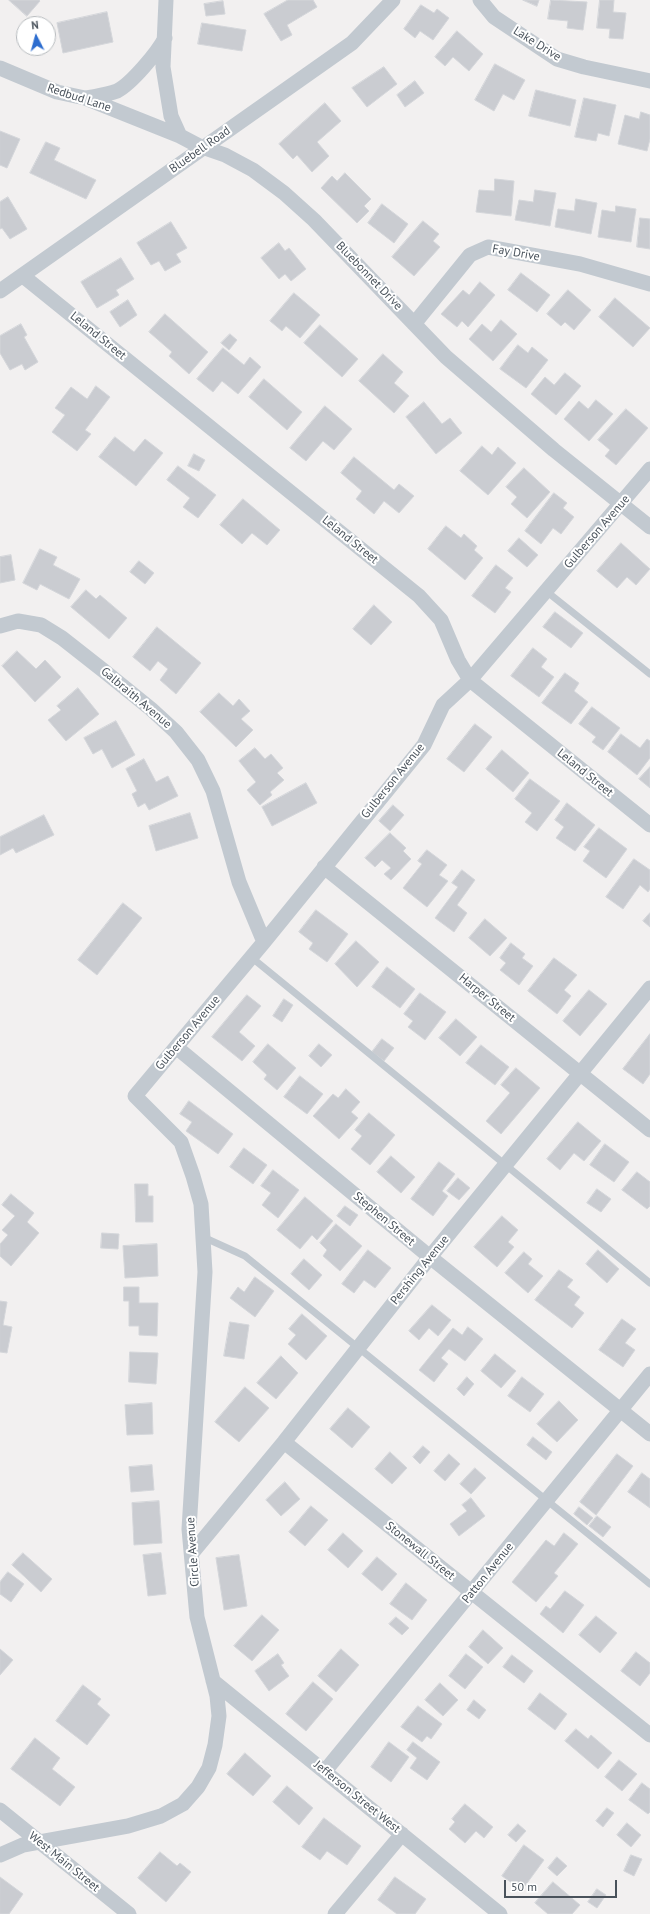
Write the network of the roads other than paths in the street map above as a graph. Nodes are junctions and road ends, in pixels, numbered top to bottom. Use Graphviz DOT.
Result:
graph roads {
  1 [pos="166,0"];
  2 [pos="393,0"];
  3 [pos="480,0"];
  4 [pos="165,38"];
  5 [pos="0,68"];
  6 [pos="650,81"];
  7 [pos="85,98"];
  8 [pos="180,136"];
  9 [pos="204,148"];
  10 [pos="23,276"];
  11 [pos="650,284"];
  12 [pos="0,291"];
  13 [pos="414,324"];
  14 [pos="650,469"];
  15 [pos="622,504"];
  16 [pos="650,527"];
  17 [pos="546,591"];
  18 [pos="0,626"];
  19 [pos="650,674"];
  20 [pos="470,680"];
  21 [pos="650,826"];
  22 [pos="324,866"];
  23 [pos="264,942"];
  24 [pos="251,957"];
  25 [pos="650,988"];
  26 [pos="176,1047"];
  27 [pos="579,1073"];
  28 [pos="135,1096"];
  29 [pos="650,1130"];
  30 [pos="505,1164"];
  31 [pos="203,1237"];
  32 [pos="430,1257"];
  33 [pos="650,1283"];
  34 [pos="358,1348"];
  35 [pos="650,1374"];
  36 [pos="620,1410"];
  37 [pos="650,1434"];
  38 [pos="284,1442"];
  39 [pos="546,1501"];
  40 [pos="192,1553"];
  41 [pos="650,1584"];
  42 [pos="472,1592"];
  43 [pos="214,1681"];
  44 [pos="650,1735"];
  45 [pos="325,1771"];
  46 [pos="0,1810"];
  47 [pos="402,1834"];
  48 [pos="41,1843"];
  49 [pos="0,1855"];
  50 [pos="129,1914"];
  51 [pos="335,1914"];
  52 [pos="500,1914"];
  1 -- 4 [label="street"];
  2 -- 9 [label="street, Bluebell Road"];
  3 -- 6 [label="street, Lake Drive"];
  4 -- 7 [label="street"];
  4 -- 8 [label="street"];
  5 -- 7 [label="street, Redbud Lane"];
  7 -- 8 [label="street, Redbud Lane"];
  8 -- 9 [label="street, Bluebonnet Drive"];
  9 -- 10 [label="street, Bluebell Road"];
  9 -- 13 [label="street, Bluebonnet Drive"];
  10 -- 12 [label="street, Bluebell Road"];
  10 -- 20 [label="street, Leland Street"];
  11 -- 13 [label="street, Fay Drive"];
  13 -- 15 [label="street, Bluebonnet Drive"];
  14 -- 15 [label="street, Gulberson Avenue"];
  15 -- 16 [label="street, Bluebonnet Drive"];
  15 -- 17 [label="street, Gulberson Avenue"];
  17 -- 19 [label="lane"];
  17 -- 20 [label="street, Gulberson Avenue"];
  18 -- 23 [label="street, Galbraith Avenue"];
  20 -- 21 [label="street, Leland Street"];
  20 -- 22 [label="street, Gulberson Avenue"];
  22 -- 23 [label="street, Gulberson Avenue"];
  22 -- 27 [label="street, Harper Street"];
  23 -- 24 [label="street, Gulberson Avenue"];
  24 -- 26 [label="street, Gulberson Avenue"];
  24 -- 30 [label="lane"];
  25 -- 27 [label="street, Pershing Avenue"];
  26 -- 28 [label="street, Gulberson Avenue"];
  26 -- 32 [label="street, Stephen Street"];
  27 -- 29 [label="street, Harper Street"];
  27 -- 30 [label="street, Pershing Avenue"];
  28 -- 31 [label="street, Circle Avenue"];
  30 -- 32 [label="street, Pershing Avenue"];
  30 -- 33 [label="lane"];
  31 -- 34 [label="lane"];
  31 -- 40 [label="street, Circle Avenue"];
  32 -- 34 [label="street, Pershing Avenue"];
  32 -- 36 [label="street, Stephen Street"];
  34 -- 38 [label="street, Pershing Avenue"];
  34 -- 39 [label="lane"];
  35 -- 36 [label="street, Patton Avenue"];
  36 -- 37 [label="street, Stephen Street"];
  36 -- 39 [label="street, Patton Avenue"];
  38 -- 40 [label="street, Pershing Avenue"];
  38 -- 42 [label="street, Stonewall Street"];
  39 -- 41 [label="lane"];
  39 -- 42 [label="street, Patton Avenue"];
  40 -- 43 [label="street, Circle Avenue"];
  42 -- 44 [label="street, Stonewall Street"];
  42 -- 45 [label="street, Patton Avenue"];
  43 -- 45 [label="street, Jefferson Street West"];
  43 -- 48 [label="street, Circle Avenue"];
  45 -- 47 [label="street, Jefferson Street West"];
  46 -- 48 [label="street, West Main Street"];
  47 -- 51 [label="street"];
  47 -- 52 [label="street, Jefferson Street West"];
  48 -- 49 [label="street, Circle Avenue"];
  48 -- 50 [label="street, West Main Street"];
}
